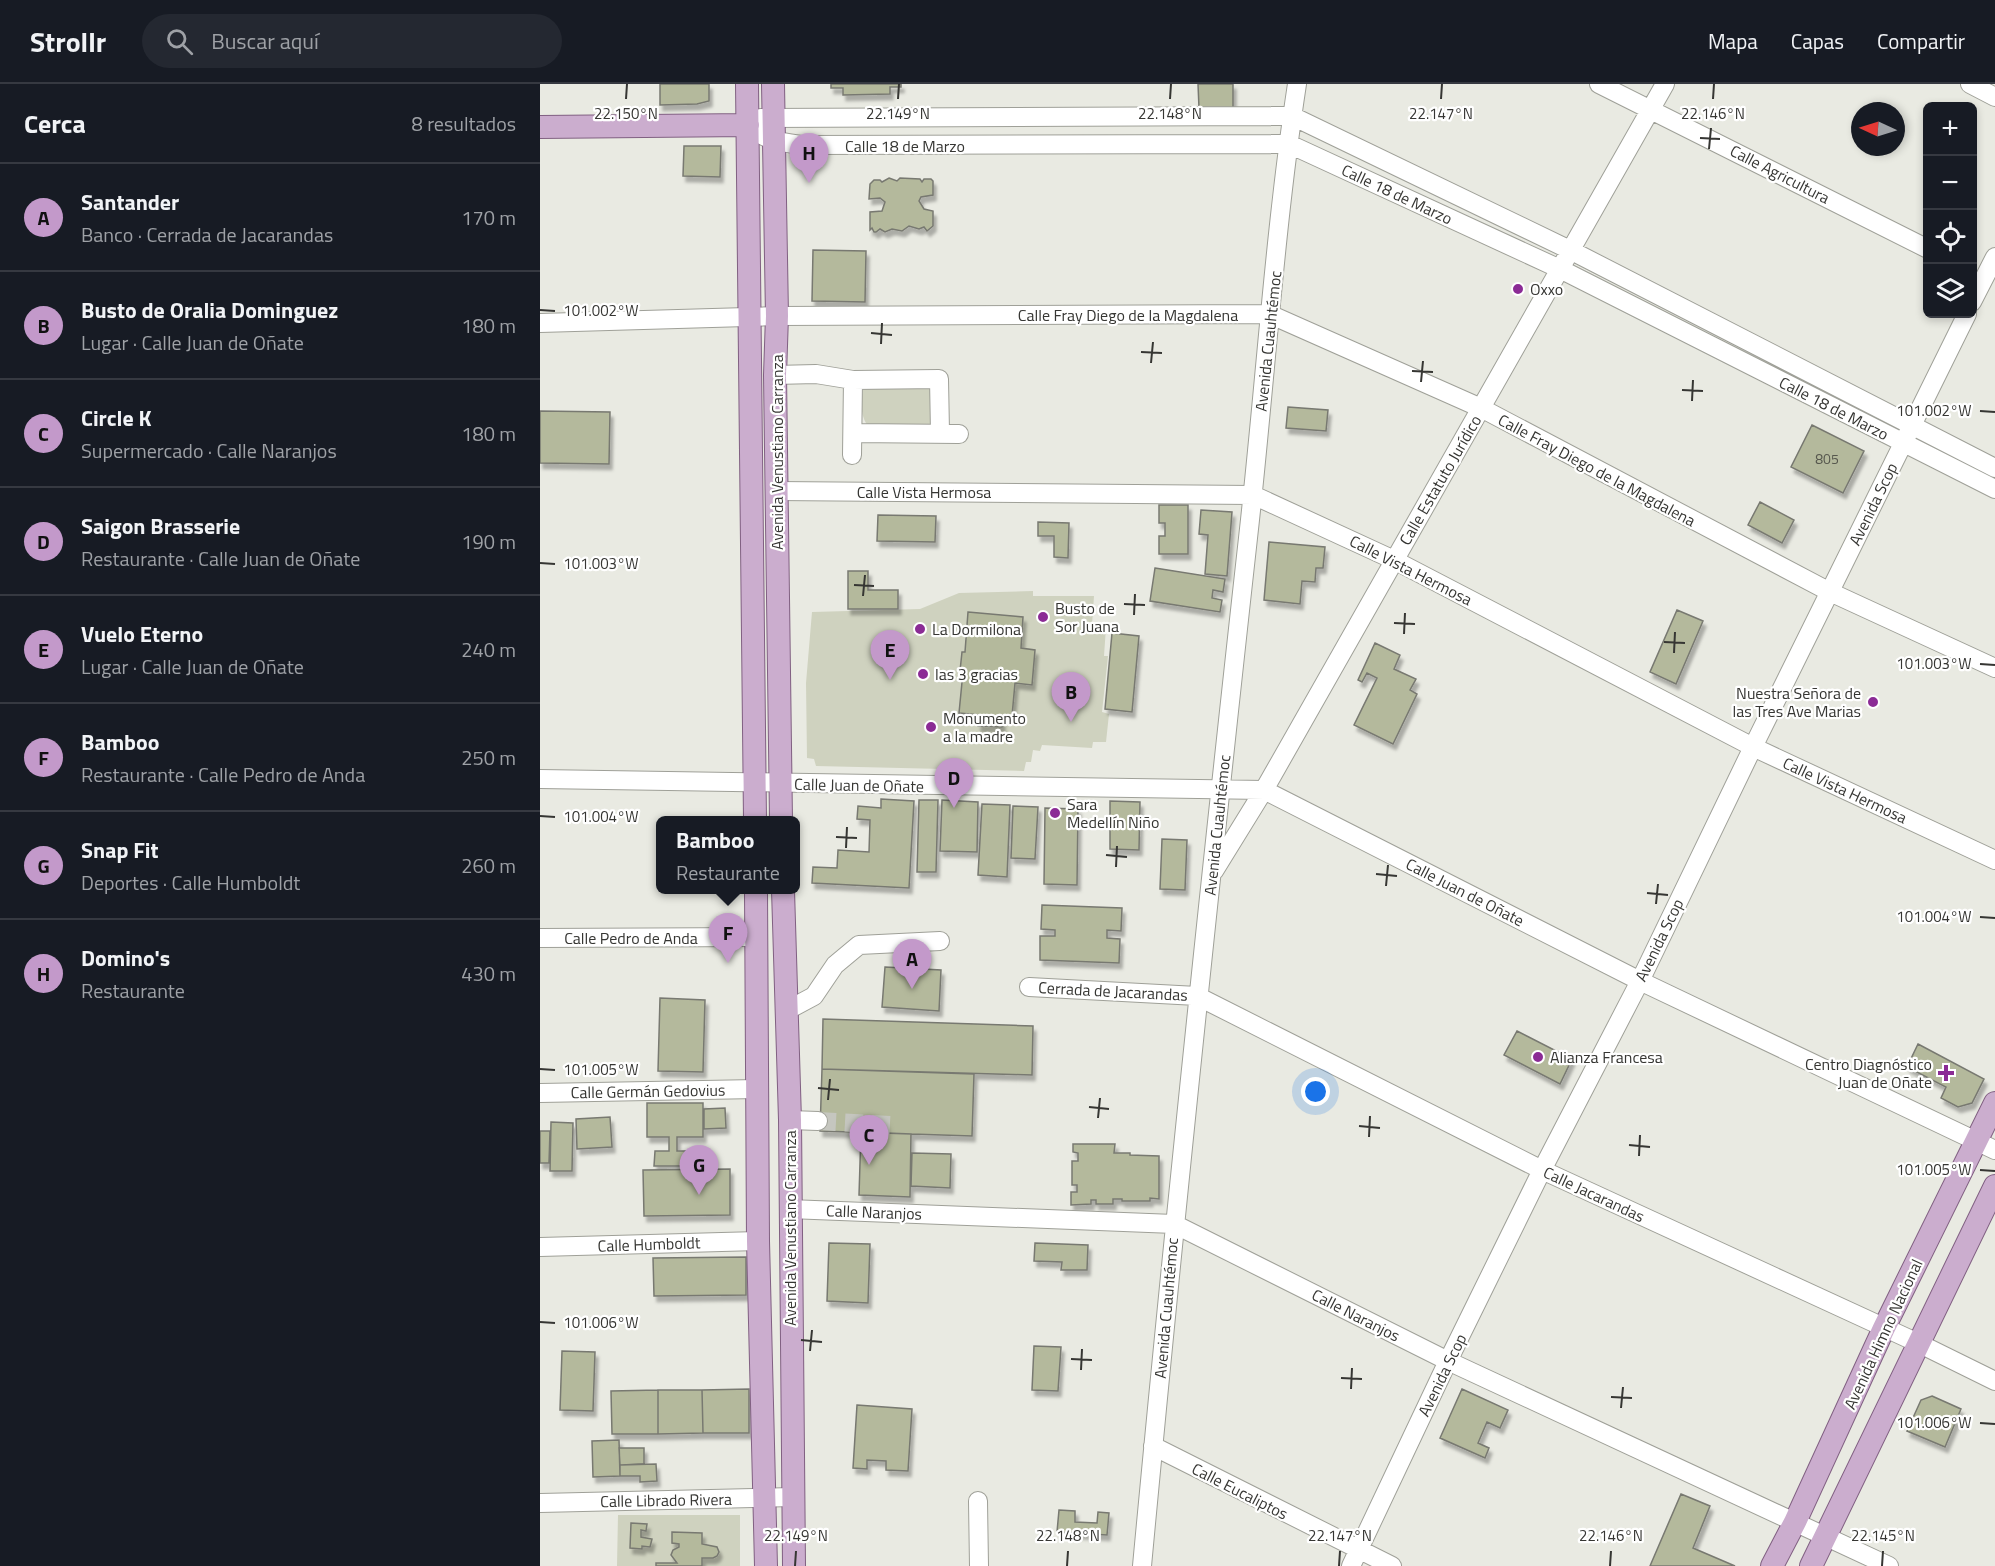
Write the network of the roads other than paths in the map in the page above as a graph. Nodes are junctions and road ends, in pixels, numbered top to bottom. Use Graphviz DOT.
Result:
graph roads {
  1 [pos="747,84"];
  2 [pos="772,84"];
  3 [pos="1297,84"];
  4 [pos="1599,84"];
  5 [pos="1665,84"];
  6 [pos="1970,84"];
  7 [pos="1995,97"];
  8 [pos="1650,109"];
  9 [pos="1292,116"];
  10 [pos="774,118"];
  11 [pos="748,124"];
  12 [pos="540,127"];
  13 [pos="775,142"];
  14 [pos="1289,144"];
  15 [pos="1923,246"];
  16 [pos="1570,250"];
  17 [pos="1995,257"];
  18 [pos="1560,269"];
  19 [pos="1984,277"];
  20 [pos="1977,292"];
  21 [pos="1269,314"];
  22 [pos="777,316"];
  23 [pos="751,318"];
  24 [pos="1965,318"];
  25 [pos="540,323"];
  26 [pos="775,375"];
  27 [pos="853,380"];
  28 [pos="1481,408"];
  29 [pos="1911,426"];
  30 [pos="853,433"];
  31 [pos="1903,444"];
  32 [pos="852,455"];
  33 [pos="1995,468"];
  34 [pos="1995,489"];
  35 [pos="776,491"];
  36 [pos="1253,495"];
  37 [pos="1394,560"];
  38 [pos="1830,592"];
  39 [pos="1995,668"];
  40 [pos="1753,747"];
  41 [pos="540,779"];
  42 [pos="754,783"];
  43 [pos="780,784"];
  44 [pos="1220,789"];
  45 [pos="1264,790"];
  46 [pos="755,816"];
  47 [pos="781,816"];
  48 [pos="1995,860"];
  49 [pos="1211,875"];
  50 [pos="756,894"];
  51 [pos="783,894"];
  52 [pos="757,937"];
  53 [pos="540,938"];
  54 [pos="940,941"];
  55 [pos="1640,981"];
  56 [pos="1029,987"];
  57 [pos="1197,996"];
  58 [pos="786,1011"];
  59 [pos="757,1089"];
  60 [pos="540,1093"];
  61 [pos="1995,1103"];
  62 [pos="790,1120"];
  63 [pos="818,1121"];
  64 [pos="1986,1145"];
  65 [pos="1542,1170"];
  66 [pos="1995,1186"];
  67 [pos="789,1209"];
  68 [pos="1174,1224"];
  69 [pos="758,1241"];
  70 [pos="540,1247"];
  71 [pos="1884,1328"];
  72 [pos="1918,1343"];
  73 [pos="1448,1361"];
  74 [pos="1995,1381"];
  75 [pos="1153,1446"];
  76 [pos="793,1497"];
  77 [pos="765,1498"];
  78 [pos="978,1501"];
  79 [pos="540,1503"];
  80 [pos="1795,1522"];
  81 [pos="1826,1536"];
  82 [pos="1354,1558"];
  83 [pos="766,1566"];
  84 [pos="794,1566"];
  85 [pos="979,1566"];
  86 [pos="1142,1566"];
  87 [pos="1392,1566"];
  88 [pos="1772,1566"];
  89 [pos="1811,1566"];
  90 [pos="1889,1566"];
  1 -- 11 [label="main road, Avenida Venustiano Carranza"];
  2 -- 10 [label="main road, Avenida Venustiano Carranza"];
  3 -- 9 [label="street, Avenida Cuauhtémoc"];
  4 -- 8 [label="street, Calle Agricultura"];
  5 -- 8 [label="street, Calle Estatuto Jurídico"];
  6 -- 7 [label="street"];
  8 -- 15 [label="street, Calle Agricultura"];
  8 -- 16 [label="street, Calle Estatuto Jurídico"];
  9 -- 10 [label="street, Calle 18 de Marzo"];
  9 -- 14 [label="street, Avenida Cuauhtémoc"];
  9 -- 16 [label="street, Calle 18 de Marzo"];
  10 -- 11 [label="street, Calle 18 de Marzo"];
  10 -- 13 [label="main road, Avenida Venustiano Carranza"];
  11 -- 12 [label="main road"];
  11 -- 13 [label="street, Calle 18 de Marzo"];
  11 -- 23 [label="main road, Avenida Venustiano Carranza"];
  13 -- 14 [label="street, Calle 18 de Marzo"];
  13 -- 22 [label="main road, Avenida Venustiano Carranza"];
  14 -- 18 [label="street, Calle 18 de Marzo"];
  14 -- 21 [label="street, Avenida Cuauhtémoc"];
  16 -- 18 [label="street, Calle Estatuto Jurídico"];
  16 -- 29 [label="street, Calle 18 de Marzo"];
  17 -- 19 [label="street"];
  18 -- 28 [label="street, Calle Estatuto Jurídico"];
  18 -- 31 [label="street, Calle 18 de Marzo"];
  19 -- 20 [label="street"];
  21 -- 22 [label="street, Calle Fray Diego de la Magdalena"];
  21 -- 28 [label="street, Calle Fray Diego de la Magdalena"];
  21 -- 36 [label="street, Avenida Cuauhtémoc"];
  22 -- 23 [label="street, Calle Fray Diego de la Magdalena"];
  22 -- 26 [label="main road, Avenida Venustiano Carranza"];
  23 -- 25 [label="street, Calle Fray Diego de la Magdalena"];
  23 -- 42 [label="main road, Avenida Venustiano Carranza"];
  24 -- 29 [label="street, Avenida Scop"];
  26 -- 27 [label="street"];
  26 -- 35 [label="main road, Avenida Venustiano Carranza"];
  27 -- 30 [label="street"];
  27 -- 30 [label="street"];
  28 -- 37 [label="street, Calle Estatuto Jurídico"];
  28 -- 38 [label="street, Calle Fray Diego de la Magdalena"];
  29 -- 31 [label="street, Avenida Scop"];
  29 -- 33 [label="street, Calle 18 de Marzo"];
  30 -- 32 [label="street"];
  31 -- 34 [label="street, Calle 18 de Marzo"];
  31 -- 38 [label="street, Avenida Scop"];
  35 -- 36 [label="street, Calle Vista Hermosa"];
  35 -- 43 [label="main road, Avenida Venustiano Carranza"];
  36 -- 37 [label="street, Calle Vista Hermosa"];
  36 -- 44 [label="street, Avenida Cuauhtémoc"];
  37 -- 40 [label="street, Calle Vista Hermosa"];
  37 -- 45 [label="street, Calle Estatuto Jurídico"];
  38 -- 39 [label="street, Calle Fray Diego de la Magdalena"];
  38 -- 40 [label="street, Avenida Scop"];
  40 -- 48 [label="street, Calle Vista Hermosa"];
  40 -- 55 [label="street, Avenida Scop"];
  41 -- 42 [label="street, Calle Juan de Oñate"];
  42 -- 43 [label="street, Calle Juan de Oñate"];
  42 -- 46 [label="main road, Avenida Venustiano Carranza"];
  43 -- 44 [label="street, Calle Juan de Oñate"];
  43 -- 47 [label="main road, Avenida Venustiano Carranza"];
  44 -- 45 [label="street, Calle Juan de Oñate"];
  44 -- 49 [label="street, Avenida Cuauhtémoc"];
  45 -- 49 [label="street, Calle Estatuto Jurídico"];
  45 -- 55 [label="street, Calle Juan de Oñate"];
  49 -- 57 [label="street, Avenida Cuauhtémoc"];
  50 -- 52 [label="main road, Avenida Venustiano Carranza"];
  51 -- 58 [label="main road, Avenida Venustiano Carranza"];
  52 -- 53 [label="street, Calle Pedro de Anda"];
  52 -- 59 [label="main road, Avenida Venustiano Carranza"];
  54 -- 58 [label="street"];
  55 -- 64 [label="street, Calle Juan de Oñate"];
  55 -- 65 [label="street, Avenida Scop"];
  56 -- 57 [label="street, Cerrada de Jacarandas"];
  57 -- 65 [label="street, Calle Jacarandas"];
  57 -- 68 [label="street, Avenida Cuauhtémoc"];
  58 -- 62 [label="main road, Avenida Venustiano Carranza"];
  59 -- 60 [label="street, Calle Germán Gedovius"];
  59 -- 69 [label="main road, Avenida Venustiano Carranza"];
  61 -- 64 [label="main road, Avenida Himno Nacional"];
  62 -- 63 [label="street"];
  62 -- 67 [label="main road, Avenida Venustiano Carranza"];
  64 -- 71 [label="main road, Avenida Himno Nacional"];
  65 -- 71 [label="street, Calle Jacarandas"];
  65 -- 73 [label="street, Avenida Scop"];
  66 -- 72 [label="main road"];
  67 -- 68 [label="street, Calle Naranjos"];
  67 -- 76 [label="main road, Avenida Venustiano Carranza"];
  68 -- 73 [label="street, Calle Naranjos"];
  68 -- 75 [label="street, Avenida Cuauhtémoc"];
  69 -- 70 [label="street, Calle Humboldt"];
  69 -- 77 [label="main road, Avenida Venustiano Carranza"];
  71 -- 72 [label="street, Calle Jacarandas"];
  71 -- 80 [label="main road, Avenida Himno Nacional"];
  72 -- 74 [label="street, Calle Jacarandas"];
  72 -- 81 [label="main road"];
  73 -- 80 [label="street, Calle Naranjos"];
  73 -- 82 [label="street, Avenida Scop"];
  75 -- 82 [label="street, Calle Eucaliptos"];
  75 -- 86 [label="street, Avenida Cuauhtémoc"];
  76 -- 77 [label="street, Calle Librado Rivera"];
  76 -- 84 [label="main road, Avenida Venustiano Carranza"];
  77 -- 79 [label="street, Calle Librado Rivera"];
  77 -- 83 [label="main road, Avenida Venustiano Carranza"];
  78 -- 85 [label="street"];
  80 -- 81 [label="street, Calle Naranjos"];
  80 -- 88 [label="main road, Avenida Himno Nacional"];
  81 -- 89 [label="main road"];
  81 -- 90 [label="street, Calle Naranjos"];
  82 -- 87 [label="street, Calle Eucaliptos"];
}
